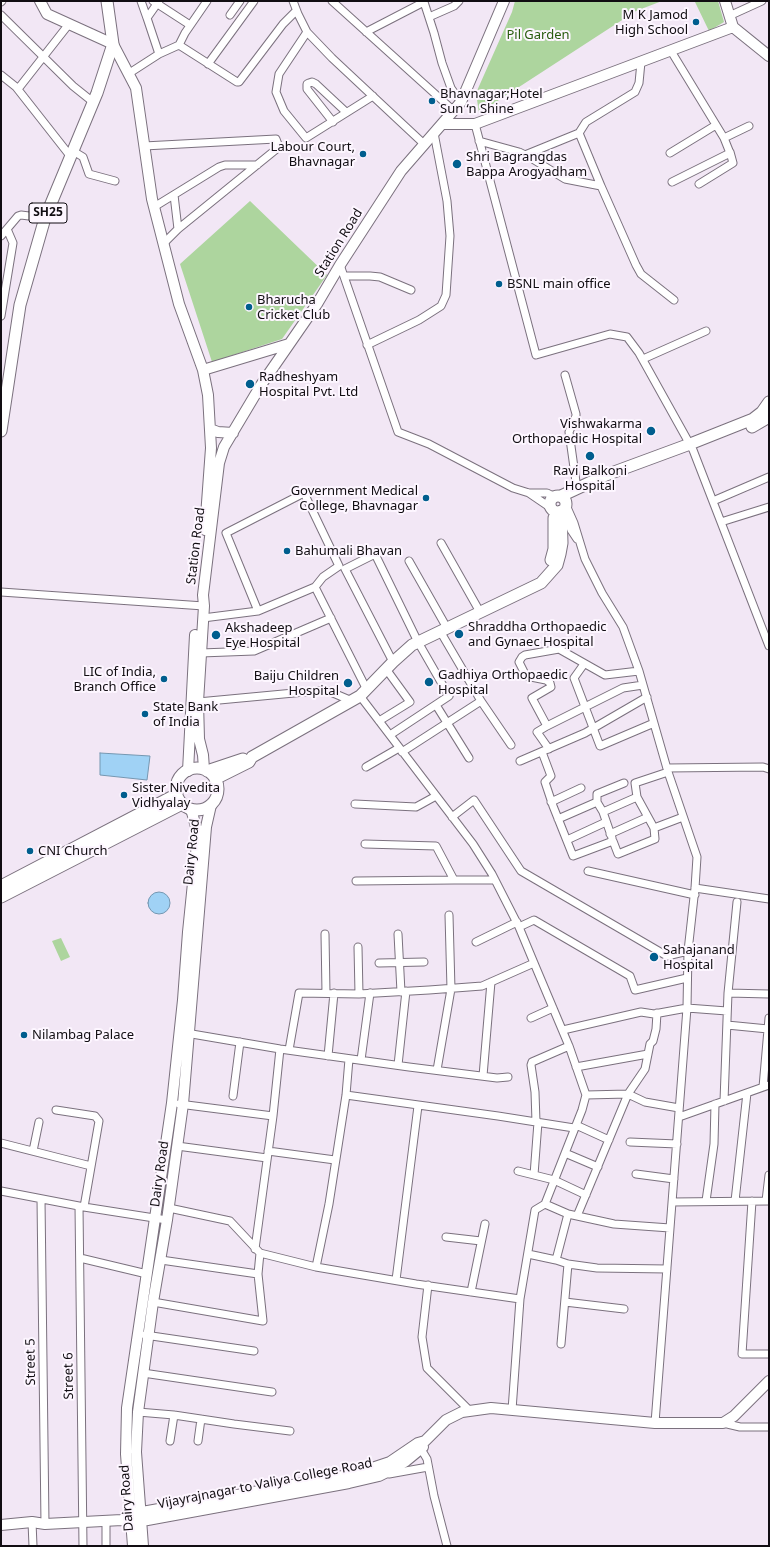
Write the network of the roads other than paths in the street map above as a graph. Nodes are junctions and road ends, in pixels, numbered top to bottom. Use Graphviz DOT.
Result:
graph roads {
  1 [pos="40,1"];
  2 [pos="108,1"];
  3 [pos="141,1"];
  4 [pos="207,1"];
  5 [pos="240,1"];
  6 [pos="254,1"];
  7 [pos="293,1"];
  8 [pos="332,1"];
  9 [pos="459,1"];
  10 [pos="504,1"];
  11 [pos="725,1"];
  12 [pos="762,1"];
  13 [pos="156,2"];
  14 [pos="424,2"];
  15 [pos="412,4"];
  16 [pos="298,14"];
  17 [pos="1,15"];
  18 [pos="230,15"];
  19 [pos="729,16"];
  20 [pos="429,17"];
  21 [pos="146,18"];
  22 [pos="69,24"];
  23 [pos="190,25"];
  24 [pos="733,27"];
  25 [pos="307,32"];
  26 [pos="366,32"];
  27 [pos="113,44"];
  28 [pos="179,45"];
  29 [pos="671,51"];
  30 [pos="159,54"];
  31 [pos="44,56"];
  32 [pos="769,56"];
  33 [pos="641,62"];
  34 [pos="208,64"];
  35 [pos="128,74"];
  36 [pos="1,75"];
  37 [pos="18,89"];
  38 [pos="373,96"];
  39 [pos="93,102"];
  40 [pos="461,102"];
  41 [pos="454,111"];
  42 [pos="346,112"];
  43 [pos="333,122"];
  44 [pos="442,124"];
  45 [pos="475,124"];
  46 [pos="716,125"];
  47 [pos="749,126"];
  48 [pos="434,133"];
  49 [pos="579,133"];
  50 [pos="724,138"];
  51 [pos="479,141"];
  52 [pos="424,144"];
  53 [pos="144,146"];
  54 [pos="730,152"];
  55 [pos="670,153"];
  56 [pos="72,154"];
  57 [pos="525,155"];
  58 [pos="257,165"];
  59 [pos="115,181"];
  60 [pos="672,182"];
  61 [pos="699,184"];
  62 [pos="602,186"];
  63 [pos="174,196"];
  64 [pos="154,207"];
  65 [pos="45,218"];
  66 [pos="7,229"];
  67 [pos="178,229"];
  68 [pos="1,236"];
  69 [pos="164,243"];
  70 [pos="340,265"];
  71 [pos="344,276"];
  72 [pos="411,290"];
  73 [pos="674,300"];
  74 [pos="1,316"];
  75 [pos="706,331"];
  76 [pos="289,344"];
  77 [pos="367,345"];
  78 [pos="643,360"];
  79 [pos="203,370"];
  80 [pos="565,375"];
  81 [pos="769,402"];
  82 [pos="767,415"];
  83 [pos="210,429"];
  84 [pos="1,431"];
  85 [pos="232,433"];
  86 [pos="691,447"];
  87 [pos="769,477"];
  88 [pos="577,489"];
  89 [pos="528,493"];
  90 [pos="713,501"];
  91 [pos="560,505"];
  92 [pos="769,507"];
  93 [pos="721,522"];
  94 [pos="441,543"];
  95 [pos="409,561"];
  96 [pos="315,587"];
  97 [pos="1,592"];
  98 [pos="201,605"];
  99 [pos="258,611"];
  100 [pos="480,612"];
  101 [pos="203,618"];
  102 [pos="331,618"];
  103 [pos="444,630"];
  104 [pos="418,642"];
  105 [pos="768,643"];
  106 [pos="201,653"];
  107 [pos="584,664"];
  108 [pos="389,666"];
  109 [pos="639,671"];
  110 [pos="643,685"];
  111 [pos="360,696"];
  112 [pos="647,698"];
  113 [pos="481,701"];
  114 [pos="198,702"];
  115 [pos="436,704"];
  116 [pos="584,707"];
  117 [pos="379,721"];
  118 [pos="654,722"];
  119 [pos="448,723"];
  120 [pos="547,726"];
  121 [pos="592,728"];
  122 [pos="390,735"];
  123 [pos="511,745"];
  124 [pos="401,750"];
  125 [pos="546,750"];
  126 [pos="252,757"];
  127 [pos="470,758"];
  128 [pos="520,762"];
  129 [pos="366,767"];
  130 [pos="769,769"];
  131 [pos="205,770"];
  132 [pos="668,770"];
  133 [pos="188,771"];
  134 [pos="215,779"];
  135 [pos="624,782"];
  136 [pos="581,788"];
  137 [pos="436,796"];
  138 [pos="637,797"];
  139 [pos="183,802"];
  140 [pos="552,802"];
  141 [pos="597,802"];
  142 [pos="355,804"];
  143 [pos="211,805"];
  144 [pos="603,812"];
  145 [pos="452,817"];
  146 [pos="648,817"];
  147 [pos="683,817"];
  148 [pos="558,819"];
  149 [pos="606,822"];
  150 [pos="654,828"];
  151 [pos="612,837"];
  152 [pos="567,840"];
  153 [pos="365,844"];
  154 [pos="588,871"];
  155 [pos="454,880"];
  156 [pos="495,880"];
  157 [pos="356,881"];
  158 [pos="1,886"];
  159 [pos="695,891"];
  160 [pos="1,898"];
  161 [pos="769,899"];
  162 [pos="737,902"];
  163 [pos="448,915"];
  164 [pos="518,925"];
  165 [pos="325,934"];
  166 [pos="398,934"];
  167 [pos="476,942"];
  168 [pos="358,947"];
  169 [pos="688,951"];
  170 [pos="424,962"];
  171 [pos="378,963"];
  172 [pos="400,963"];
  173 [pos="534,963"];
  174 [pos="687,978"];
  175 [pos="491,982"];
  176 [pos="451,989"];
  177 [pos="404,992"];
  178 [pos="330,993"];
  179 [pos="370,993"];
  180 [pos="728,993"];
  181 [pos="359,994"];
  182 [pos="769,994"];
  183 [pos="553,1008"];
  184 [pos="687,1008"];
  185 [pos="727,1011"];
  186 [pos="657,1013"];
  187 [pos="531,1018"];
  188 [pos="769,1018"];
  189 [pos="727,1025"];
  190 [pos="768,1029"];
  191 [pos="563,1030"];
  192 [pos="185,1033"];
  193 [pos="240,1042"];
  194 [pos="570,1046"];
  195 [pos="280,1049"];
  196 [pos="290,1050"];
  197 [pos="648,1054"];
  198 [pos="328,1056"];
  199 [pos="349,1058"];
  200 [pos="361,1060"];
  201 [pos="398,1066"];
  202 [pos="576,1067"];
  203 [pos="437,1070"];
  204 [pos="483,1076"];
  205 [pos="508,1077"];
  206 [pos="766,1086"];
  207 [pos="747,1093"];
  208 [pos="628,1094"];
  209 [pos="346,1095"];
  210 [pos="586,1095"];
  211 [pos="233,1096"];
  212 [pos="724,1101"];
  213 [pos="178,1104"];
  214 [pos="715,1104"];
  215 [pos="418,1106"];
  216 [pos="679,1108"];
  217 [pos="56,1110"];
  218 [pos="273,1116"];
  219 [pos="679,1116"];
  220 [pos="39,1122"];
  221 [pos="537,1122"];
  222 [pos="575,1127"];
  223 [pos="609,1140"];
  224 [pos="630,1142"];
  225 [pos="1,1143"];
  226 [pos="677,1144"];
  227 [pos="177,1146"];
  228 [pos="33,1151"];
  229 [pos="565,1153"];
  230 [pos="267,1154"];
  231 [pos="335,1160"];
  232 [pos="91,1166"];
  233 [pos="598,1167"];
  234 [pos="518,1171"];
  235 [pos="636,1174"];
  236 [pos="534,1175"];
  237 [pos="769,1175"];
  238 [pos="674,1179"];
  239 [pos="554,1180"];
  240 [pos="1,1191"];
  241 [pos="586,1195"];
  242 [pos="41,1199"];
  243 [pos="706,1201"];
  244 [pos="735,1201"];
  245 [pos="752,1201"];
  246 [pos="768,1201"];
  247 [pos="672,1202"];
  248 [pos="545,1204"];
  249 [pos="82,1207"];
  250 [pos="169,1208"];
  251 [pos="568,1214"];
  252 [pos="577,1216"];
  253 [pos="156,1219"];
  254 [pos="168,1220"];
  255 [pos="485,1224"];
  256 [pos="670,1228"];
  257 [pos="446,1237"];
  258 [pos="481,1241"];
  259 [pos="257,1251"];
  260 [pos="528,1254"];
  261 [pos="80,1258"];
  262 [pos="161,1260"];
  263 [pos="556,1260"];
  264 [pos="568,1264"];
  265 [pos="316,1267"];
  266 [pos="667,1269"];
  267 [pos="147,1274"];
  268 [pos="258,1274"];
  269 [pos="396,1280"];
  270 [pos="428,1285"];
  271 [pos="472,1292"];
  272 [pos="520,1299"];
  273 [pos="153,1302"];
  274 [pos="565,1302"];
  275 [pos="624,1309"];
  276 [pos="138,1334"];
  277 [pos="149,1336"];
  278 [pos="561,1344"];
  279 [pos="254,1351"];
  280 [pos="769,1354"];
  281 [pos="143,1373"];
  282 [pos="769,1381"];
  283 [pos="272,1392"];
  284 [pos="512,1410"];
  285 [pos="470,1411"];
  286 [pos="138,1412"];
  287 [pos="174,1415"];
  288 [pos="201,1419"];
  289 [pos="655,1423"];
  290 [pos="723,1423"];
  291 [pos="769,1427"];
  292 [pos="290,1431"];
  293 [pos="170,1441"];
  294 [pos="198,1441"];
  295 [pos="422,1445"];
  296 [pos="428,1467"];
  297 [pos="379,1476"];
  298 [pos="134,1518"];
  299 [pos="106,1521"];
  300 [pos="32,1522"];
  301 [pos="83,1522"];
  302 [pos="45,1524"];
  303 [pos="1,1525"];
  304 [pos="33,1546"];
  305 [pos="83,1546"];
  306 [pos="106,1546"];
  307 [pos="133,1546"];
  308 [pos="143,1546"];
  309 [pos="447,1546"];
  1 -- 22 [label="main road"];
  2 -- 27 [label="main road, SH25"];
  3 -- 21 [label="street"];
  4 -- 23 [label="street"];
  5 -- 18 [label="street"];
  6 -- 34 [label="street"];
  7 -- 16 [label="street"];
  8 -- 26 [label="street"];
  9 -- 20 [label="street"];
  10 -- 40 [label="main road, Station Road"];
  11 -- 19 [label="main road"];
  12 -- 19 [label="street"];
  13 -- 21 [label="street"];
  13 -- 23 [label="street"];
  14 -- 15 [label="street"];
  14 -- 20 [label="street"];
  15 -- 26 [label="street"];
  16 -- 25 [label="street"];
  16 -- 34 [label="street"];
  17 -- 31 [label="street"];
  19 -- 24 [label="main road"];
  20 -- 40 [label="street"];
  21 -- 30 [label="street"];
  22 -- 27 [label="main road"];
  22 -- 31 [label="street"];
  23 -- 28 [label="street"];
  24 -- 29 [label="main road"];
  24 -- 32 [label="main road"];
  25 -- 38 [label="street"];
  25 -- 43 [label="street"];
  26 -- 41 [label="street"];
  27 -- 35 [label="main road"];
  27 -- 39 [label="main road, SH25"];
  28 -- 30 [label="street"];
  28 -- 34 [label="street"];
  29 -- 33 [label="main road"];
  29 -- 46 [label="street"];
  30 -- 35 [label="street"];
  31 -- 37 [label="street"];
  31 -- 39 [label="street"];
  33 -- 45 [label="main road"];
  33 -- 49 [label="street"];
  35 -- 53 [label="main road"];
  36 -- 37 [label="street"];
  37 -- 56 [label="street"];
  38 -- 42 [label="street"];
  38 -- 52 [label="street"];
  39 -- 56 [label="main road, SH25"];
  40 -- 41 [label="main road, Station Road"];
  41 -- 44 [label="main road, Station Road"];
  42 -- 43 [label="street"];
  42 -- 43 [label="street"];
  44 -- 45 [label="main road"];
  44 -- 48 [label="main road, Station Road"];
  45 -- 51 [label="street"];
  46 -- 50 [label="street"];
  46 -- 55 [label="street"];
  47 -- 50 [label="street"];
  48 -- 52 [label="main road, Station Road"];
  48 -- 77 [label="street"];
  49 -- 57 [label="street"];
  49 -- 62 [label="street"];
  50 -- 54 [label="street"];
  51 -- 57 [label="street"];
  51 -- 78 [label="street"];
  52 -- 70 [label="main road, Station Road"];
  53 -- 58 [label="street"];
  53 -- 64 [label="main road"];
  54 -- 60 [label="street"];
  54 -- 61 [label="street"];
  56 -- 59 [label="street"];
  56 -- 65 [label="main road, SH25"];
  57 -- 62 [label="street"];
  58 -- 63 [label="street"];
  58 -- 67 [label="street"];
  62 -- 73 [label="street"];
  63 -- 64 [label="street"];
  63 -- 67 [label="street"];
  64 -- 69 [label="main road"];
  65 -- 66 [label="street"];
  65 -- 84 [label="main road, SH25"];
  66 -- 68 [label="street"];
  66 -- 74 [label="street"];
  67 -- 69 [label="street"];
  69 -- 79 [label="main road"];
  70 -- 71 [label="street"];
  70 -- 76 [label="main road, Station Road"];
  71 -- 72 [label="street"];
  71 -- 77 [label="street"];
  75 -- 78 [label="street"];
  76 -- 79 [label="main road"];
  76 -- 85 [label="main road, Station Road"];
  77 -- 89 [label="street"];
  78 -- 86 [label="street"];
  79 -- 83 [label="main road"];
  80 -- 88 [label="street"];
  81 -- 82 [label="main road"];
  82 -- 86 [label="main road"];
  83 -- 85 [label="main road"];
  83 -- 98 [label="main road"];
  85 -- 98 [label="main road, Station Road"];
  86 -- 88 [label="main road"];
  86 -- 90 [label="street"];
  86 -- 91 [label="main road"];
  87 -- 90 [label="street"];
  88 -- 91 [label="main road"];
  89 -- 91 [label="street"];
  89 -- 91 [label="street"];
  90 -- 93 [label="street"];
  91 -- 100 [label="main road"];
  91 -- 109 [label="street"];
  92 -- 93 [label="street"];
  93 -- 105 [label="street"];
  94 -- 100 [label="street"];
  95 -- 103 [label="street"];
  96 -- 99 [label="street"];
  96 -- 99 [label="street"];
  96 -- 102 [label="street"];
  97 -- 98 [label="street"];
  98 -- 101 [label="main road, Station Road"];
  98 -- 133 [label="main road"];
  99 -- 101 [label="street"];
  100 -- 103 [label="main road"];
  101 -- 106 [label="main road, Station Road"];
  102 -- 106 [label="street"];
  102 -- 111 [label="street"];
  103 -- 104 [label="main road"];
  103 -- 113 [label="street"];
  104 -- 108 [label="main road"];
  104 -- 108 [label="street"];
  104 -- 115 [label="street"];
  106 -- 114 [label="main road, Station Road"];
  107 -- 109 [label="street"];
  107 -- 116 [label="street"];
  107 -- 120 [label="street"];
  108 -- 111 [label="main road"];
  108 -- 117 [label="street"];
  109 -- 110 [label="street"];
  110 -- 112 [label="street"];
  110 -- 116 [label="street"];
  111 -- 114 [label="street"];
  111 -- 117 [label="street"];
  111 -- 126 [label="main road"];
  112 -- 118 [label="street"];
  112 -- 121 [label="street"];
  113 -- 119 [label="street"];
  113 -- 123 [label="street"];
  114 -- 131 [label="main road, Station Road"];
  115 -- 119 [label="street"];
  115 -- 122 [label="street"];
  116 -- 120 [label="street"];
  116 -- 121 [label="street"];
  117 -- 122 [label="street"];
  118 -- 121 [label="street"];
  118 -- 132 [label="street"];
  119 -- 124 [label="street"];
  119 -- 127 [label="street"];
  120 -- 125 [label="street"];
  121 -- 125 [label="street"];
  122 -- 124 [label="street"];
  124 -- 129 [label="street"];
  124 -- 137 [label="street"];
  125 -- 128 [label="street"];
  125 -- 140 [label="street"];
  126 -- 131 [label="main road"];
  126 -- 134 [label="main road"];
  130 -- 132 [label="street"];
  131 -- 133 [label="main road"];
  131 -- 134 [label="main road"];
  132 -- 138 [label="street"];
  132 -- 147 [label="street"];
  133 -- 139 [label="main road"];
  134 -- 143 [label="main road"];
  135 -- 141 [label="street"];
  136 -- 140 [label="street"];
  137 -- 142 [label="street"];
  137 -- 145 [label="street"];
  138 -- 144 [label="street"];
  138 -- 146 [label="street"];
  139 -- 143 [label="main road"];
  139 -- 158 [label="main road"];
  139 -- 160 [label="main road"];
  139 -- 192 [label="main road, Dairy Road"];
  140 -- 148 [label="street"];
  141 -- 144 [label="street"];
  141 -- 148 [label="street"];
  143 -- 192 [label="main road, Dairy Road"];
  144 -- 149 [label="street"];
  145 -- 156 [label="street"];
  145 -- 169 [label="street"];
  146 -- 150 [label="street"];
  146 -- 151 [label="street"];
  147 -- 150 [label="street"];
  147 -- 159 [label="street"];
  148 -- 152 [label="street"];
  149 -- 151 [label="street"];
  149 -- 152 [label="street"];
  150 -- 151 [label="street"];
  151 -- 152 [label="street"];
  153 -- 155 [label="street"];
  154 -- 159 [label="street"];
  155 -- 156 [label="street"];
  155 -- 157 [label="street"];
  156 -- 164 [label="street"];
  159 -- 161 [label="street"];
  159 -- 169 [label="street"];
  162 -- 180 [label="street"];
  163 -- 176 [label="street"];
  164 -- 167 [label="street"];
  164 -- 173 [label="street"];
  164 -- 174 [label="street"];
  165 -- 178 [label="street"];
  166 -- 172 [label="street"];
  168 -- 181 [label="street"];
  169 -- 174 [label="street"];
  170 -- 172 [label="street"];
  171 -- 172 [label="street"];
  172 -- 177 [label="street"];
  173 -- 175 [label="street"];
  173 -- 183 [label="street"];
  174 -- 184 [label="street"];
  175 -- 176 [label="street"];
  175 -- 204 [label="street"];
  176 -- 177 [label="street"];
  176 -- 203 [label="street"];
  177 -- 179 [label="street"];
  177 -- 201 [label="street"];
  178 -- 181 [label="street"];
  178 -- 196 [label="street"];
  178 -- 198 [label="street"];
  179 -- 181 [label="street"];
  179 -- 200 [label="street"];
  180 -- 182 [label="street"];
  180 -- 185 [label="street"];
  183 -- 187 [label="street"];
  183 -- 191 [label="street"];
  184 -- 185 [label="street"];
  184 -- 186 [label="street"];
  184 -- 216 [label="street"];
  185 -- 189 [label="street"];
  186 -- 191 [label="street"];
  186 -- 197 [label="street"];
  188 -- 190 [label="street"];
  189 -- 190 [label="street"];
  189 -- 212 [label="street"];
  190 -- 206 [label="street"];
  191 -- 194 [label="street"];
  192 -- 193 [label="street"];
  192 -- 213 [label="main road, Dairy Road"];
  193 -- 195 [label="street"];
  193 -- 211 [label="street"];
  194 -- 202 [label="street"];
  194 -- 221 [label="street"];
  195 -- 196 [label="street"];
  195 -- 218 [label="street"];
  196 -- 198 [label="street"];
  197 -- 202 [label="street"];
  197 -- 208 [label="street"];
  198 -- 199 [label="street"];
  199 -- 200 [label="street"];
  199 -- 209 [label="street"];
  200 -- 201 [label="street"];
  201 -- 203 [label="street"];
  202 -- 210 [label="street"];
  203 -- 204 [label="street"];
  204 -- 205 [label="street"];
  206 -- 207 [label="street"];
  207 -- 212 [label="street"];
  207 -- 244 [label="street"];
  208 -- 210 [label="street"];
  208 -- 216 [label="street"];
  208 -- 223 [label="street"];
  209 -- 215 [label="street"];
  209 -- 231 [label="street"];
  210 -- 222 [label="street"];
  212 -- 214 [label="street"];
  213 -- 218 [label="street"];
  213 -- 227 [label="main road, Dairy Road"];
  213 -- 253 [label="main road, Dairy Road"];
  214 -- 219 [label="street"];
  214 -- 243 [label="street"];
  215 -- 221 [label="street"];
  215 -- 269 [label="street"];
  216 -- 219 [label="street"];
  217 -- 232 [label="street, Street 6"];
  218 -- 230 [label="street"];
  219 -- 226 [label="street"];
  220 -- 228 [label="street"];
  221 -- 222 [label="street"];
  221 -- 236 [label="street"];
  222 -- 223 [label="street"];
  222 -- 229 [label="street"];
  223 -- 233 [label="street"];
  224 -- 226 [label="street"];
  225 -- 228 [label="street"];
  226 -- 238 [label="street"];
  227 -- 230 [label="street"];
  227 -- 250 [label="main road, Dairy Road"];
  228 -- 232 [label="street"];
  229 -- 233 [label="street"];
  229 -- 239 [label="street"];
  230 -- 231 [label="street"];
  230 -- 259 [label="street"];
  231 -- 265 [label="street"];
  232 -- 249 [label="street, Street 6"];
  233 -- 241 [label="street"];
  234 -- 236 [label="street"];
  235 -- 238 [label="street"];
  236 -- 239 [label="street"];
  237 -- 246 [label="street"];
  238 -- 247 [label="street"];
  239 -- 241 [label="street"];
  239 -- 248 [label="street"];
  240 -- 242 [label="street"];
  241 -- 252 [label="street"];
  242 -- 249 [label="street"];
  242 -- 302 [label="street, Street 5"];
  243 -- 244 [label="street"];
  243 -- 247 [label="street"];
  244 -- 245 [label="street"];
  245 -- 246 [label="street"];
  245 -- 280 [label="street"];
  247 -- 256 [label="street"];
  248 -- 251 [label="street"];
  248 -- 260 [label="street"];
  249 -- 253 [label="street"];
  249 -- 261 [label="street, Street 6"];
  250 -- 254 [label="main road, Dairy Road"];
  250 -- 259 [label="street"];
  251 -- 252 [label="street"];
  251 -- 263 [label="street"];
  252 -- 256 [label="street"];
  253 -- 254 [label="street"];
  253 -- 267 [label="main road, Dairy Road"];
  254 -- 262 [label="main road, Dairy Road"];
  255 -- 258 [label="street"];
  256 -- 266 [label="street"];
  257 -- 258 [label="street"];
  258 -- 271 [label="street"];
  259 -- 265 [label="street"];
  259 -- 268 [label="street"];
  260 -- 263 [label="street"];
  260 -- 272 [label="street"];
  261 -- 267 [label="street"];
  261 -- 301 [label="street, Street 6"];
  262 -- 268 [label="street"];
  262 -- 273 [label="main road, Dairy Road"];
  263 -- 264 [label="street"];
  264 -- 266 [label="street"];
  264 -- 274 [label="street"];
  265 -- 269 [label="street"];
  266 -- 289 [label="street"];
  267 -- 276 [label="main road, Dairy Road"];
  268 -- 273 [label="street"];
  269 -- 270 [label="street"];
  270 -- 271 [label="street"];
  270 -- 285 [label="street"];
  271 -- 272 [label="street"];
  272 -- 284 [label="street"];
  273 -- 277 [label="main road, Dairy Road"];
  274 -- 275 [label="street"];
  274 -- 278 [label="street"];
  276 -- 277 [label="street"];
  276 -- 298 [label="main road, Dairy Road"];
  277 -- 279 [label="street"];
  277 -- 281 [label="main road, Dairy Road"];
  281 -- 283 [label="street"];
  281 -- 286 [label="main road, Dairy Road"];
  282 -- 290 [label="main road"];
  284 -- 285 [label="main road, Vijayrajnagar to Valiya College Road"];
  284 -- 289 [label="main road, Vijayrajnagar to Valiya College Road"];
  285 -- 295 [label="main road, Vijayrajnagar to Valiya College Road"];
  286 -- 287 [label="street"];
  286 -- 298 [label="main road, Dairy Road"];
  287 -- 288 [label="street"];
  287 -- 293 [label="street"];
  288 -- 292 [label="street"];
  288 -- 294 [label="street"];
  289 -- 290 [label="main road, Vijayrajnagar to Valiya College Road"];
  290 -- 291 [label="street"];
  295 -- 296 [label="street"];
  295 -- 297 [label="main road, Vijayrajnagar to Valiya College Road"];
  295 -- 298 [label="main road, Vijayrajnagar to Valiya College Road"];
  296 -- 297 [label="street"];
  296 -- 309 [label="street"];
  297 -- 298 [label="main road, Vijayrajnagar to Valiya College Road"];
  298 -- 299 [label="main road, Vijayrajnagar to Valiya College Road"];
  298 -- 307 [label="main road, Dairy Road"];
  298 -- 308 [label="main road, Dairy Road"];
  299 -- 301 [label="main road, Vijayrajnagar to Valiya College Road"];
  299 -- 306 [label="street"];
  300 -- 302 [label="main road, Vijayrajnagar to Valiya College Road"];
  300 -- 303 [label="main road, Vijayrajnagar to Valiya College Road"];
  300 -- 304 [label="street"];
  301 -- 302 [label="main road, Vijayrajnagar to Valiya College Road"];
  301 -- 305 [label="street, Street 6"];
}
